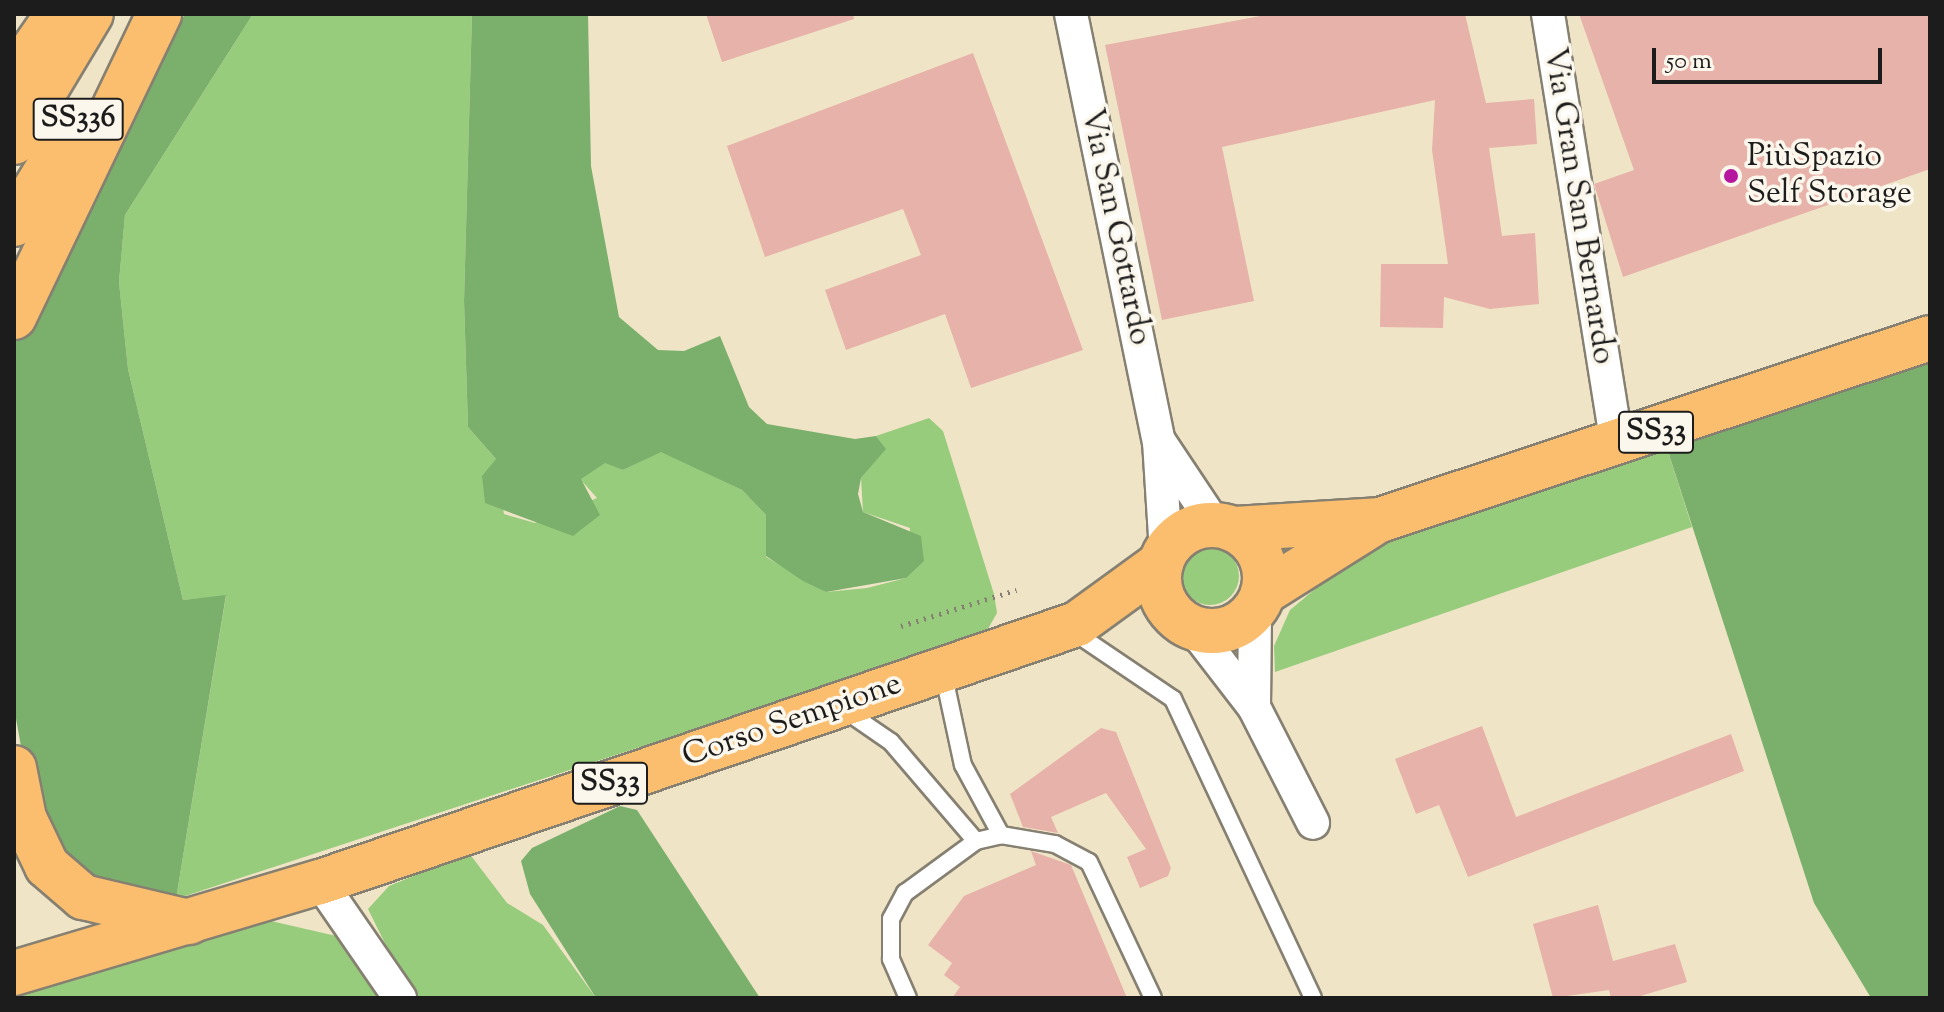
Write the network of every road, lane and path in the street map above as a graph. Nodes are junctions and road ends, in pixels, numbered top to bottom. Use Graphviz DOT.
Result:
graph roads {
  1 [pos="58,14"];
  2 [pos="91,14"];
  3 [pos="142,14"];
  4 [pos="159,14"];
  5 [pos="1071,14"];
  6 [pos="1548,14"];
  7 [pos="14,77"];
  8 [pos="14,142"];
  9 [pos="14,224"];
  10 [pos="14,317"];
  11 [pos="1930,338"];
  12 [pos="1159,441"];
  13 [pos="1617,445"];
  14 [pos="1380,520"];
  15 [pos="1224,527"];
  16 [pos="1164,557"];
  17 [pos="1016,590"];
  18 [pos="1259,601"];
  19 [pos="901,626"];
  20 [pos="1072,626"];
  21 [pos="1193,628"];
  22 [pos="942,669"];
  23 [pos="838,706"];
  24 [pos="1254,707"];
  25 [pos="14,768"];
  26 [pos="1313,823"];
  27 [pos="1001,835"];
  28 [pos="976,841"];
  29 [pos="320,882"];
  30 [pos="189,922"];
  31 [pos="14,973"];
  32 [pos="400,998"];
  33 [pos="908,998"];
  34 [pos="1153,998"];
  35 [pos="1313,998"];
  1 -- 7 [label="main road"];
  2 -- 8 [label="main road, SS336"];
  3 -- 9 [label="main road, SS336"];
  4 -- 10 [label="main road"];
  5 -- 12 [label="street, Via San Gottardo"];
  6 -- 13 [label="street, Via Gran San Bernardo"];
  11 -- 13 [label="main road, SS33"];
  12 -- 15 [label="street, Via San Gottardo"];
  12 -- 16 [label="street, Via San Gottardo"];
  13 -- 14 [label="main road, SS33"];
  14 -- 15 [label="main road, SS33"];
  14 -- 18 [label="main road, SS33"];
  15 -- 16 [label="main road, SS33"];
  15 -- 18 [label="main road"];
  16 -- 20 [label="main road, Corso Sempione / SS33"];
  16 -- 21 [label="main road"];
  17 -- 19 [label="path"];
  18 -- 21 [label="main road, SS33"];
  18 -- 24 [label="street"];
  20 -- 21 [label="main road, Corso Sempione / SS33"];
  20 -- 22 [label="main road, Corso Sempione / SS33"];
  20 -- 35 [label="lane"];
  21 -- 24 [label="street"];
  22 -- 23 [label="main road, Corso Sempione / SS33"];
  22 -- 27 [label="lane"];
  23 -- 28 [label="lane"];
  23 -- 29 [label="main road, Corso Sempione / SS33"];
  24 -- 26 [label="street"];
  25 -- 30 [label="main road"];
  27 -- 28 [label="lane"];
  27 -- 34 [label="lane"];
  28 -- 33 [label="lane"];
  29 -- 30 [label="main road, Corso Sempione / SS33"];
  29 -- 32 [label="street"];
  30 -- 31 [label="main road, SS33"];
}
